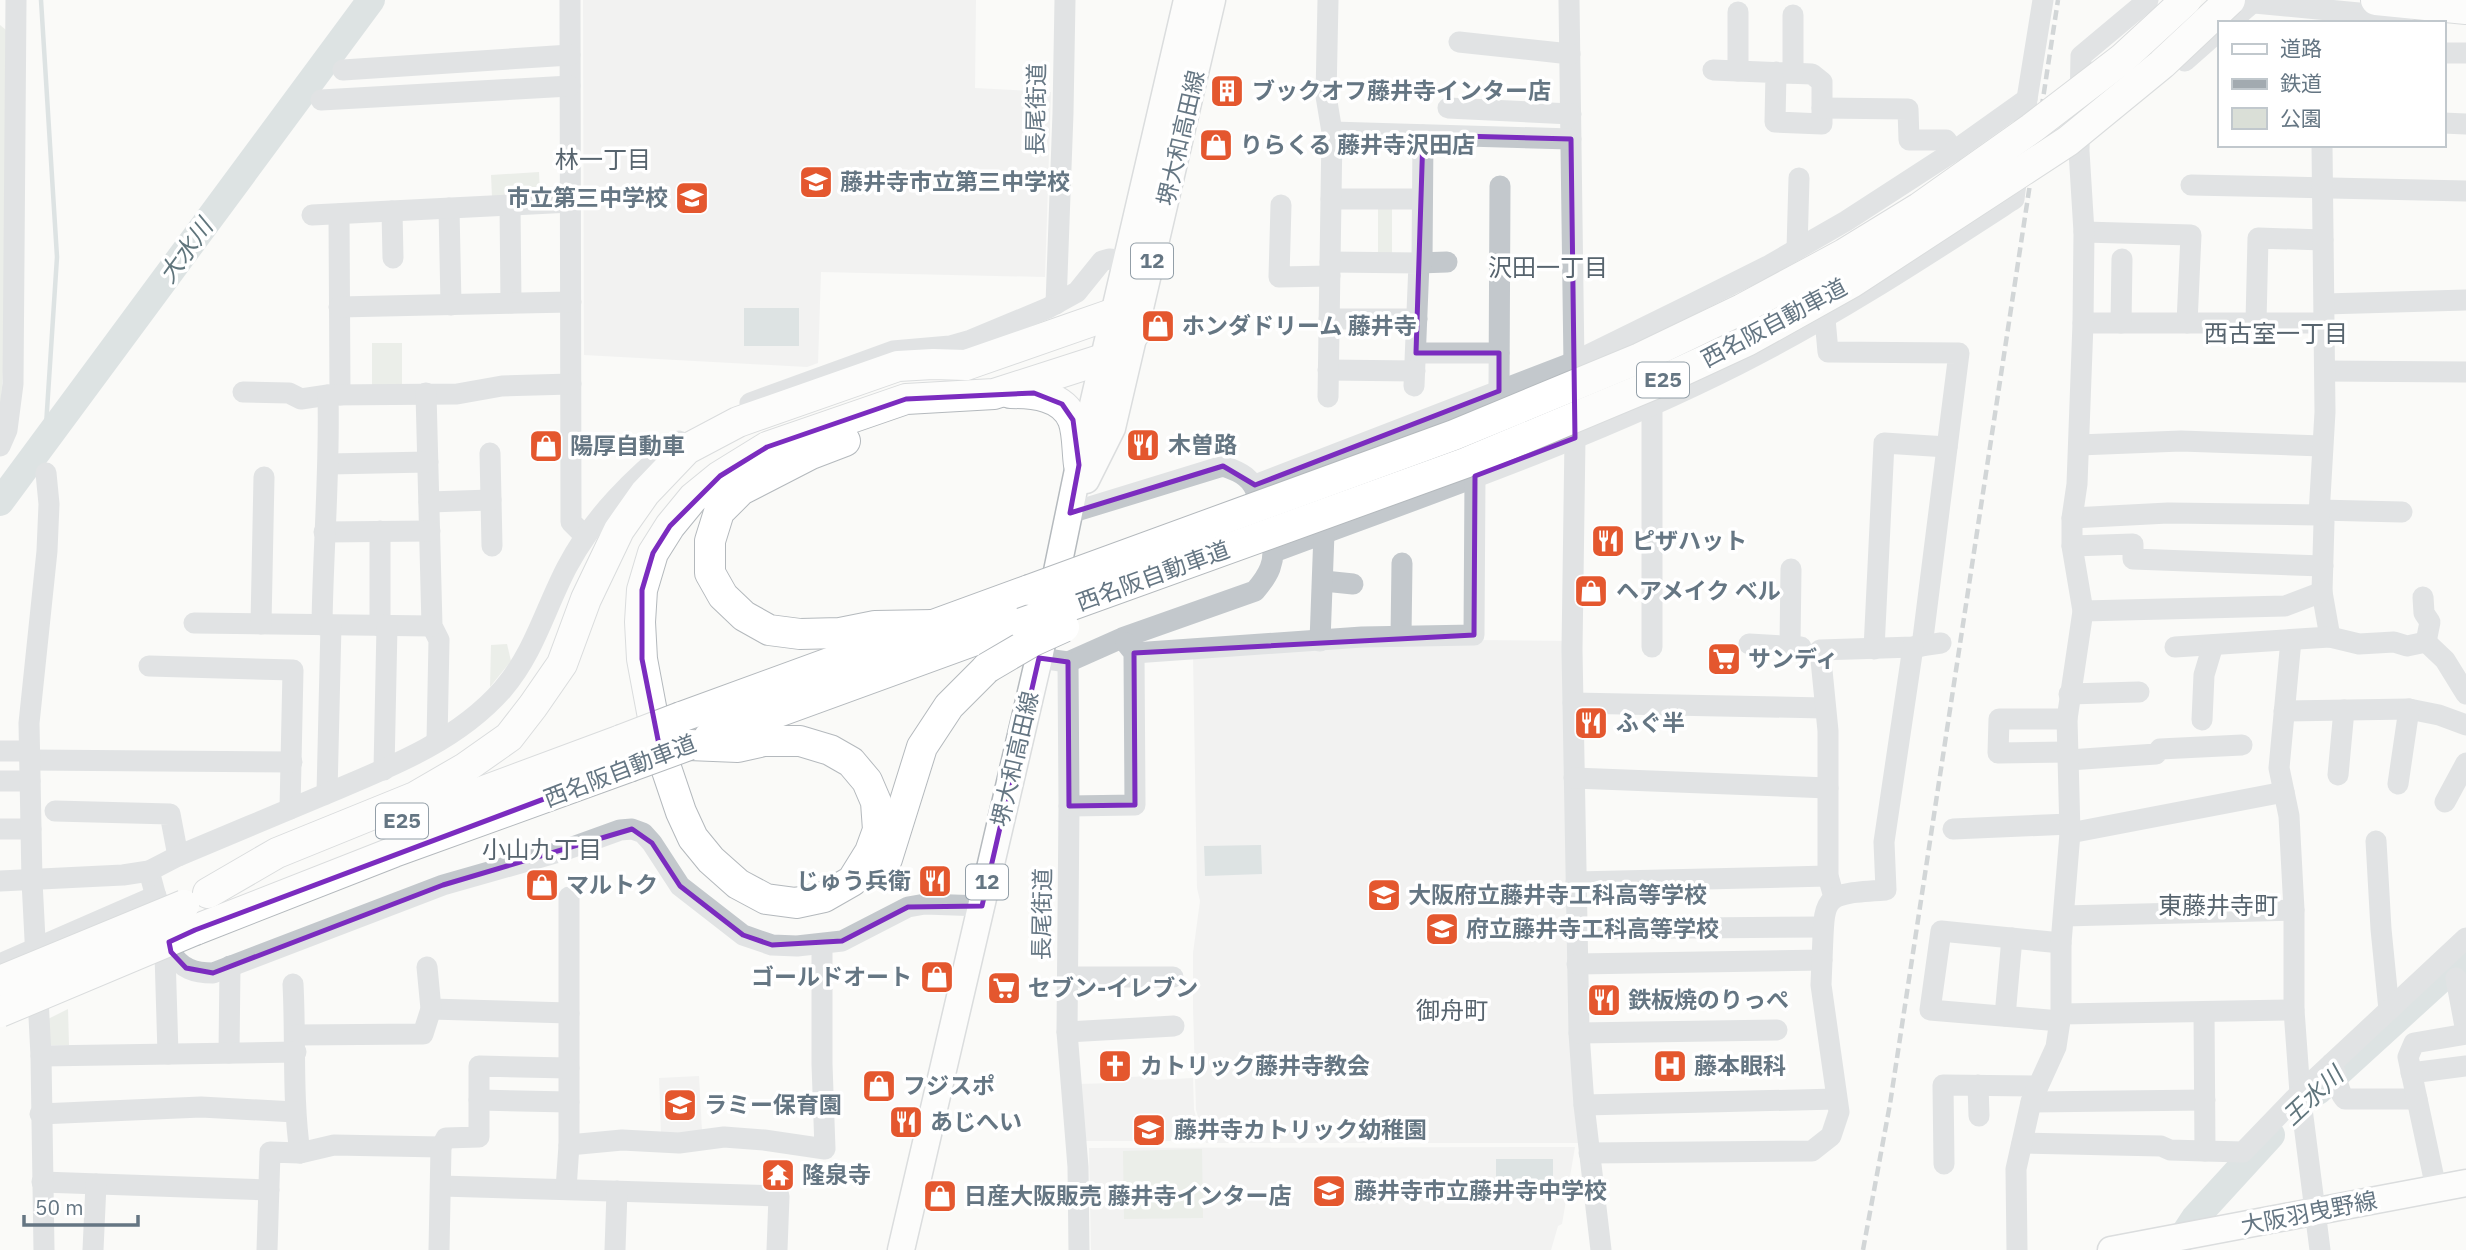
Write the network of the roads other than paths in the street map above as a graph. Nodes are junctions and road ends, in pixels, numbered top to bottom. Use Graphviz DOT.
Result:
graph roads {
  1 [pos="16,0"];
  2 [pos="570,0"];
  3 [pos="1065,0"];
  4 [pos="1187,0"];
  5 [pos="1212,0"];
  6 [pos="1328,0"];
  7 [pos="1569,0"];
  8 [pos="2043,0"];
  9 [pos="2148,0"];
  10 [pos="2186,0"];
  11 [pos="2223,0"];
  12 [pos="2376,0"];
  13 [pos="2241,1"];
  14 [pos="2466,9"];
  15 [pos="1738,12"];
  16 [pos="1793,15"];
  17 [pos="2230,21"];
  18 [pos="2466,23"];
  19 [pos="2218,32"];
  20 [pos="1459,42"];
  21 [pos="2445,53"];
  22 [pos="2466,53"];
  23 [pos="1570,54"];
  24 [pos="570,55"];
  25 [pos="343,70"];
  26 [pos="1713,70"];
  27 [pos="1738,71"];
  28 [pos="1785,73"];
  29 [pos="570,86"];
  30 [pos="2026,99"];
  31 [pos="321,100"];
  32 [pos="1448,108"];
  33 [pos="1822,108"];
  34 [pos="1571,114"];
  35 [pos="2445,123"];
  36 [pos="2466,124"];
  37 [pos="1332,132"];
  38 [pos="1423,135"];
  39 [pos="1571,139"];
  40 [pos="2322,147"];
  41 [pos="1954,151"];
  42 [pos="2079,151"];
  43 [pos="1799,178"];
  44 [pos="2191,185"];
  45 [pos="1500,186"];
  46 [pos="2322,187"];
  47 [pos="2466,191"];
  48 [pos="1331,199"];
  49 [pos="1422,199"];
  50 [pos="571,202"];
  51 [pos="510,205"];
  52 [pos="1281,205"];
  53 [pos="449,208"];
  54 [pos="393,211"];
  55 [pos="339,214"];
  56 [pos="313,215"];
  57 [pos="2084,232"];
  58 [pos="2323,240"];
  59 [pos="1797,249"];
  60 [pos="393,258"];
  61 [pos="2122,259"];
  62 [pos="1127,261"];
  63 [pos="1447,262"];
  64 [pos="1420,263"];
  65 [pos="1330,269"];
  66 [pos="2466,300"];
  67 [pos="571,302"];
  68 [pos="511,303"];
  69 [pos="1056,304"];
  70 [pos="450,305"];
  71 [pos="340,307"];
  72 [pos="2325,313"];
  73 [pos="1329,319"];
  74 [pos="1417,319"];
  75 [pos="1825,319"];
  76 [pos="2256,322"];
  77 [pos="1125,323"];
  78 [pos="2083,323"];
  79 [pos="2121,323"];
  80 [pos="2187,323"];
  81 [pos="1499,353"];
  82 [pos="1103,359"];
  83 [pos="1574,362"];
  84 [pos="933,364"];
  85 [pos="1328,370"];
  86 [pos="1415,370"];
  87 [pos="2325,371"];
  88 [pos="2466,372"];
  89 [pos="571,384"];
  90 [pos="1499,391"];
  91 [pos="243,392"];
  92 [pos="426,393"];
  93 [pos="994,394"];
  94 [pos="334,396"];
  95 [pos="1328,397"];
  96 [pos="1652,405"];
  97 [pos="1575,438"];
  98 [pos="2079,445"];
  99 [pos="0,446"];
  100 [pos="2322,446"];
  101 [pos="1947,447"];
  102 [pos="490,453"];
  103 [pos="428,462"];
  104 [pos="329,464"];
  105 [pos="1079,465"];
  106 [pos="46,473"];
  107 [pos="1475,476"];
  108 [pos="264,478"];
  109 [pos="1255,485"];
  110 [pos="491,500"];
  111 [pos="429,502"];
  112 [pos="2402,512"];
  113 [pos="1070,513"];
  114 [pos="2319,513"];
  115 [pos="2072,518"];
  116 [pos="380,531"];
  117 [pos="430,531"];
  118 [pos="324,532"];
  119 [pos="1324,533"];
  120 [pos="585,536"];
  121 [pos="1264,545"];
  122 [pos="492,546"];
  123 [pos="2072,546"];
  124 [pos="1402,564"];
  125 [pos="2323,566"];
  126 [pos="1791,569"];
  127 [pos="1324,582"];
  128 [pos="1353,583"];
  129 [pos="2322,592"];
  130 [pos="2423,597"];
  131 [pos="2083,611"];
  132 [pos="194,623"];
  133 [pos="261,624"];
  134 [pos="326,625"];
  135 [pos="934,625"];
  136 [pos="384,626"];
  137 [pos="432,626"];
  138 [pos="1401,636"];
  139 [pos="2330,637"];
  140 [pos="2291,640"];
  141 [pos="1320,641"];
  142 [pos="2426,642"];
  143 [pos="1749,644"];
  144 [pos="1790,645"];
  145 [pos="2213,645"];
  146 [pos="1128,646"];
  147 [pos="1925,646"];
  148 [pos="1652,647"];
  149 [pos="2175,647"];
  150 [pos="1874,649"];
  151 [pos="1820,650"];
  152 [pos="1039,658"];
  153 [pos="1068,662"];
  154 [pos="149,666"];
  155 [pos="2139,692"];
  156 [pos="2069,694"];
  157 [pos="2466,694"];
  158 [pos="1573,702"];
  159 [pos="1824,708"];
  160 [pos="2409,709"];
  161 [pos="2344,710"];
  162 [pos="2284,711"];
  163 [pos="2067,719"];
  164 [pos="2202,720"];
  165 [pos="2466,725"];
  166 [pos="685,731"];
  167 [pos="437,741"];
  168 [pos="2242,745"];
  169 [pos="0,751"];
  170 [pos="625,753"];
  171 [pos="2069,756"];
  172 [pos="292,762"];
  173 [pos="2466,763"];
  174 [pos="30,764"];
  175 [pos="384,769"];
  176 [pos="2339,775"];
  177 [pos="1574,778"];
  178 [pos="0,781"];
  179 [pos="2398,784"];
  180 [pos="2461,785"];
  181 [pos="1828,788"];
  182 [pos="2284,792"];
  183 [pos="327,793"];
  184 [pos="2445,802"];
  185 [pos="1069,806"];
  186 [pos="290,808"];
  187 [pos="55,811"];
  188 [pos="2070,828"];
  189 [pos="0,829"];
  190 [pos="31,829"];
  191 [pos="1953,829"];
  192 [pos="2376,841"];
  193 [pos="178,856"];
  194 [pos="149,871"];
  195 [pos="1828,876"];
  196 [pos="0,881"];
  197 [pos="32,881"];
  198 [pos="1576,883"];
  199 [pos="569,897"];
  200 [pos="1834,897"];
  201 [pos="186,906"];
  202 [pos="982,906"];
  203 [pos="2294,910"];
  204 [pos="2064,916"];
  205 [pos="1823,926"];
  206 [pos="1577,929"];
  207 [pos="2012,938"];
  208 [pos="2466,938"];
  209 [pos="2061,943"];
  210 [pos="821,944"];
  211 [pos="36,948"];
  212 [pos="168,953"];
  213 [pos="1822,960"];
  214 [pos="0,964"];
  215 [pos="1577,964"];
  216 [pos="230,966"];
  217 [pos="427,967"];
  218 [pos="1068,977"];
  219 [pos="1173,977"];
  220 [pos="2456,978"];
  221 [pos="0,981"];
  222 [pos="293,984"];
  223 [pos="431,1009"];
  224 [pos="39,1010"];
  225 [pos="2294,1010"];
  226 [pos="2389,1010"];
  227 [pos="0,1012"];
  228 [pos="2204,1012"];
  229 [pos="569,1013"];
  230 [pos="2005,1016"];
  231 [pos="2061,1017"];
  232 [pos="1174,1027"];
  233 [pos="0,1028"];
  234 [pos="1777,1030"];
  235 [pos="1067,1032"];
  236 [pos="1579,1033"];
  237 [pos="2466,1033"];
  238 [pos="296,1044"];
  239 [pos="229,1053"];
  240 [pos="168,1054"];
  241 [pos="41,1056"];
  242 [pos="2332,1063"];
  243 [pos="2466,1066"];
  244 [pos="569,1068"];
  245 [pos="2412,1073"];
  246 [pos="1978,1085"];
  247 [pos="2035,1094"];
  248 [pos="1836,1099"];
  249 [pos="2417,1099"];
  250 [pos="479,1100"];
  251 [pos="2205,1100"];
  252 [pos="569,1102"];
  253 [pos="2302,1102"];
  254 [pos="1584,1105"];
  255 [pos="295,1112"];
  256 [pos="40,1114"];
  257 [pos="1979,1116"];
  258 [pos="2022,1143"];
  259 [pos="569,1145"];
  260 [pos="442,1147"];
  261 [pos="2206,1151"];
  262 [pos="300,1153"];
  263 [pos="1589,1153"];
  264 [pos="1944,1164"];
  265 [pos="42,1182"];
  266 [pos="2466,1183"];
  267 [pos="96,1184"];
  268 [pos="441,1186"];
  269 [pos="2436,1188"];
  270 [pos="566,1189"];
  271 [pos="269,1190"];
  272 [pos="617,1191"];
  273 [pos="2316,1212"];
  274 [pos="2185,1240"];
  275 [pos="44,1250"];
  276 [pos="93,1250"];
  277 [pos="267,1250"];
  278 [pos="439,1250"];
  279 [pos="615,1250"];
  280 [pos="777,1250"];
  281 [pos="901,1250"];
  282 [pos="1079,1250"];
  283 [pos="1601,1250"];
  284 [pos="2017,1250"];
  285 [pos="2111,1250"];
  286 [pos="2320,1250"];
  1 -- 99 [label="street"];
  2 -- 24 [label="street"];
  3 -- 69 [label="street, 長尾街道"];
  4 -- 62 [label="main road, 堺大和高田線 / 12"];
  5 -- 77 [label="main road, 堺大和高田線 / 12"];
  6 -- 37 [label="street"];
  7 -- 23 [label="street"];
  8 -- 30 [label="street"];
  9 -- 42 [label="street"];
  10 -- 135 [label="highway, 西名阪自動車道 / E25, bridge"];
  11 -- 13 [label="street"];
  12 -- 14 [label="highway"];
  13 -- 17 [label="street"];
  13 -- 18 [label="street"];
  13 -- 121 [label="highway, 西名阪自動車道 / E25, bridge"];
  15 -- 27 [label="street"];
  16 -- 28 [label="street"];
  19 -- 42 [label="street"];
  20 -- 23 [label="street"];
  21 -- 22 [label="street"];
  23 -- 34 [label="street"];
  24 -- 25 [label="street"];
  24 -- 29 [label="street"];
  26 -- 27 [label="street"];
  27 -- 28 [label="street"];
  28 -- 33 [label="street"];
  28 -- 33 [label="street"];
  29 -- 31 [label="street"];
  29 -- 50 [label="street"];
  30 -- 41 [label="street"];
  30 -- 75 [label="street"];
  32 -- 34 [label="street"];
  33 -- 41 [label="street"];
  34 -- 39 [label="street"];
  35 -- 36 [label="street"];
  37 -- 38 [label="street"];
  37 -- 48 [label="street"];
  38 -- 39 [label="street"];
  38 -- 49 [label="street"];
  39 -- 83 [label="street"];
  40 -- 46 [label="street"];
  41 -- 59 [label="street"];
  42 -- 57 [label="street"];
  43 -- 59 [label="street"];
  44 -- 46 [label="street"];
  45 -- 81 [label="street"];
  46 -- 47 [label="street"];
  46 -- 58 [label="street"];
  48 -- 49 [label="street"];
  48 -- 65 [label="street"];
  49 -- 64 [label="street"];
  50 -- 51 [label="street"];
  50 -- 67 [label="street"];
  51 -- 53 [label="street"];
  51 -- 68 [label="street"];
  52 -- 65 [label="street"];
  53 -- 54 [label="street"];
  53 -- 70 [label="street"];
  54 -- 55 [label="street"];
  54 -- 60 [label="street"];
  55 -- 56 [label="street"];
  55 -- 71 [label="street"];
  57 -- 78 [label="street"];
  57 -- 80 [label="street"];
  58 -- 72 [label="street"];
  58 -- 76 [label="street"];
  59 -- 83 [label="street"];
  61 -- 79 [label="street"];
  62 -- 69 [label="street"];
  62 -- 77 [label="main road, 堺大和高田線 / 12"];
  63 -- 64 [label="street"];
  64 -- 65 [label="street"];
  64 -- 74 [label="street"];
  65 -- 73 [label="street"];
  66 -- 72 [label="street"];
  67 -- 68 [label="street"];
  67 -- 89 [label="street"];
  68 -- 70 [label="street"];
  69 -- 120 [label="street"];
  70 -- 71 [label="street"];
  71 -- 94 [label="street"];
  72 -- 76 [label="street"];
  72 -- 87 [label="street"];
  73 -- 74 [label="street"];
  73 -- 85 [label="street"];
  74 -- 86 [label="street"];
  75 -- 96 [label="street"];
  75 -- 101 [label="street"];
  76 -- 80 [label="street"];
  77 -- 82 [label="highway"];
  77 -- 84 [label="highway"];
  77 -- 113 [label="main road, 堺大和高田線 / 12"];
  78 -- 79 [label="street"];
  78 -- 98 [label="street"];
  79 -- 80 [label="street"];
  81 -- 86 [label="street"];
  81 -- 90 [label="street"];
  82 -- 93 [label="highway"];
  82 -- 105 [label="main road, 堺大和高田線 / 12"];
  83 -- 90 [label="street"];
  83 -- 97 [label="street"];
  84 -- 121 [label="highway, bridge"];
  84 -- 201 [label="highway"];
  85 -- 86 [label="street"];
  85 -- 95 [label="street"];
  87 -- 88 [label="street"];
  87 -- 100 [label="street"];
  89 -- 92 [label="street"];
  89 -- 120 [label="street"];
  90 -- 109 [label="street"];
  91 -- 94 [label="street"];
  92 -- 94 [label="street"];
  92 -- 103 [label="street"];
  93 -- 105 [label="highway"];
  93 -- 135 [label="highway"];
  93 -- 166 [label="highway"];
  94 -- 104 [label="street"];
  96 -- 97 [label="street"];
  96 -- 148 [label="street"];
  97 -- 107 [label="street"];
  97 -- 158 [label="street"];
  98 -- 100 [label="street"];
  98 -- 115 [label="street"];
  100 -- 114 [label="street"];
  101 -- 147 [label="street"];
  101 -- 150 [label="street"];
  102 -- 110 [label="street"];
  103 -- 104 [label="street"];
  103 -- 111 [label="street"];
  104 -- 118 [label="street"];
  105 -- 113 [label="main road, 堺大和高田線 / 12"];
  106 -- 174 [label="street"];
  107 -- 119 [label="street"];
  107 -- 138 [label="street"];
  108 -- 133 [label="street"];
  109 -- 113 [label="street"];
  109 -- 121 [label="street"];
  110 -- 111 [label="street"];
  110 -- 122 [label="street"];
  111 -- 117 [label="street"];
  112 -- 114 [label="street"];
  113 -- 152 [label="main road, 堺大和高田線 / 12"];
  114 -- 115 [label="street"];
  114 -- 125 [label="street"];
  115 -- 123 [label="street"];
  116 -- 117 [label="street"];
  116 -- 118 [label="street"];
  116 -- 136 [label="street"];
  117 -- 137 [label="street"];
  118 -- 134 [label="street"];
  119 -- 121 [label="street"];
  119 -- 127 [label="street"];
  120 -- 167 [label="street"];
  121 -- 146 [label="street"];
  121 -- 166 [label="highway, 西名阪自動車道 / E25, bridge"];
  123 -- 125 [label="street"];
  123 -- 131 [label="street"];
  124 -- 138 [label="street"];
  125 -- 129 [label="street"];
  126 -- 144 [label="street"];
  127 -- 128 [label="street"];
  127 -- 141 [label="street"];
  129 -- 131 [label="street"];
  129 -- 139 [label="street"];
  130 -- 142 [label="street"];
  131 -- 156 [label="street"];
  132 -- 133 [label="street"];
  133 -- 134 [label="street"];
  134 -- 136 [label="street"];
  134 -- 183 [label="street"];
  135 -- 166 [label="highway, 西名阪自動車道 / E25"];
  136 -- 137 [label="street"];
  136 -- 175 [label="street"];
  137 -- 167 [label="street"];
  138 -- 141 [label="street"];
  139 -- 140 [label="street"];
  139 -- 142 [label="street"];
  140 -- 145 [label="street"];
  140 -- 162 [label="street"];
  141 -- 146 [label="street"];
  142 -- 157 [label="street"];
  143 -- 144 [label="street"];
  144 -- 151 [label="street"];
  145 -- 149 [label="street"];
  145 -- 164 [label="street"];
  146 -- 153 [label="street"];
  146 -- 185 [label="street"];
  147 -- 150 [label="street"];
  147 -- 200 [label="street"];
  150 -- 151 [label="street"];
  151 -- 159 [label="street"];
  152 -- 153 [label="street"];
  152 -- 202 [label="main road, 堺大和高田線 / 12"];
  153 -- 185 [label="street, 長尾街道"];
  154 -- 172 [label="street"];
  155 -- 156 [label="street"];
  156 -- 163 [label="street"];
  158 -- 159 [label="street"];
  158 -- 177 [label="street"];
  159 -- 181 [label="street"];
  160 -- 161 [label="street"];
  160 -- 165 [label="street"];
  160 -- 179 [label="street"];
  161 -- 162 [label="street"];
  161 -- 176 [label="street"];
  162 -- 182 [label="street"];
  163 -- 171 [label="street"];
  163 -- 171 [label="street"];
  166 -- 170 [label="highway, 西名阪自動車道 / E25, bridge"];
  167 -- 175 [label="street"];
  168 -- 171 [label="street"];
  169 -- 174 [label="street"];
  170 -- 201 [label="highway, 西名阪自動車道 / E25"];
  170 -- 201 [label="highway, 西名阪自動車道 / E25"];
  171 -- 188 [label="street"];
  172 -- 174 [label="street"];
  172 -- 186 [label="street"];
  173 -- 180 [label="street"];
  174 -- 178 [label="street"];
  174 -- 190 [label="street"];
  175 -- 183 [label="street"];
  177 -- 181 [label="street"];
  177 -- 198 [label="street"];
  180 -- 184 [label="street"];
  181 -- 195 [label="street"];
  182 -- 188 [label="street"];
  182 -- 203 [label="street"];
  183 -- 186 [label="street"];
  185 -- 218 [label="street, 長尾街道"];
  186 -- 193 [label="street"];
  187 -- 193 [label="street"];
  188 -- 191 [label="street"];
  188 -- 204 [label="street"];
  189 -- 190 [label="street"];
  190 -- 197 [label="street"];
  192 -- 226 [label="street"];
  193 -- 194 [label="street"];
  194 -- 197 [label="street"];
  194 -- 201 [label="street"];
  195 -- 198 [label="street"];
  195 -- 200 [label="street"];
  196 -- 197 [label="street"];
  197 -- 211 [label="street"];
  198 -- 206 [label="street"];
  199 -- 229 [label="street"];
  200 -- 205 [label="street"];
  201 -- 211 [label="street"];
  201 -- 212 [label="street"];
  201 -- 221 [label="highway, 西名阪自動車道 / E25, bridge"];
  201 -- 227 [label="highway, 西名阪自動車道 / E25, bridge"];
  202 -- 210 [label="street"];
  202 -- 281 [label="main road, 堺大和高田線 / 12"];
  203 -- 204 [label="street"];
  203 -- 225 [label="street"];
  204 -- 209 [label="street"];
  205 -- 206 [label="street"];
  205 -- 213 [label="street"];
  206 -- 215 [label="street"];
  207 -- 209 [label="street"];
  207 -- 230 [label="street"];
  207 -- 230 [label="street"];
  208 -- 226 [label="street"];
  209 -- 231 [label="street"];
  210 -- 216 [label="street"];
  210 -- 259 [label="street"];
  211 -- 214 [label="street"];
  211 -- 224 [label="street"];
  212 -- 216 [label="street"];
  212 -- 224 [label="street"];
  212 -- 240 [label="street"];
  213 -- 215 [label="street"];
  213 -- 248 [label="street"];
  215 -- 236 [label="street"];
  216 -- 239 [label="street"];
  217 -- 223 [label="street"];
  218 -- 219 [label="street"];
  218 -- 235 [label="street, 長尾街道"];
  220 -- 237 [label="street"];
  222 -- 238 [label="street"];
  223 -- 229 [label="street"];
  223 -- 238 [label="street"];
  224 -- 233 [label="street"];
  224 -- 241 [label="street"];
  225 -- 228 [label="street"];
  225 -- 253 [label="street"];
  226 -- 242 [label="street"];
  228 -- 231 [label="street"];
  228 -- 251 [label="street"];
  229 -- 244 [label="street"];
  230 -- 231 [label="street"];
  231 -- 247 [label="street"];
  232 -- 235 [label="street"];
  234 -- 236 [label="street"];
  235 -- 282 [label="street, 長尾街道"];
  236 -- 254 [label="street"];
  237 -- 245 [label="street"];
  238 -- 239 [label="street"];
  238 -- 255 [label="street"];
  239 -- 240 [label="street"];
  240 -- 241 [label="street"];
  241 -- 256 [label="street"];
  242 -- 249 [label="street"];
  242 -- 253 [label="street"];
  243 -- 245 [label="street"];
  244 -- 250 [label="street"];
  244 -- 252 [label="street"];
  245 -- 249 [label="street"];
  246 -- 247 [label="street"];
  246 -- 257 [label="street"];
  246 -- 264 [label="street"];
  247 -- 251 [label="street"];
  247 -- 258 [label="street"];
  248 -- 254 [label="street"];
  248 -- 263 [label="street"];
  249 -- 269 [label="street"];
  250 -- 252 [label="street"];
  250 -- 260 [label="street"];
  251 -- 261 [label="street"];
  252 -- 259 [label="street"];
  253 -- 261 [label="street"];
  253 -- 273 [label="street"];
  254 -- 263 [label="street"];
  255 -- 256 [label="street"];
  255 -- 262 [label="street"];
  256 -- 265 [label="street"];
  258 -- 261 [label="street"];
  258 -- 284 [label="street"];
  259 -- 270 [label="street"];
  260 -- 262 [label="street"];
  260 -- 268 [label="street"];
  262 -- 271 [label="street"];
  263 -- 283 [label="street"];
  265 -- 267 [label="street"];
  265 -- 275 [label="street"];
  266 -- 269 [label="main road, 大阪羽曳野線"];
  267 -- 271 [label="street"];
  267 -- 276 [label="street"];
  268 -- 270 [label="street"];
  268 -- 278 [label="street"];
  269 -- 273 [label="main road, 大阪羽曳野線"];
  270 -- 272 [label="street"];
  271 -- 277 [label="street"];
  272 -- 279 [label="street"];
  272 -- 280 [label="street"];
  273 -- 274 [label="main road, 大阪羽曳野線"];
  273 -- 286 [label="street"];
  274 -- 285 [label="main road, 大阪羽曳野線"];
}
